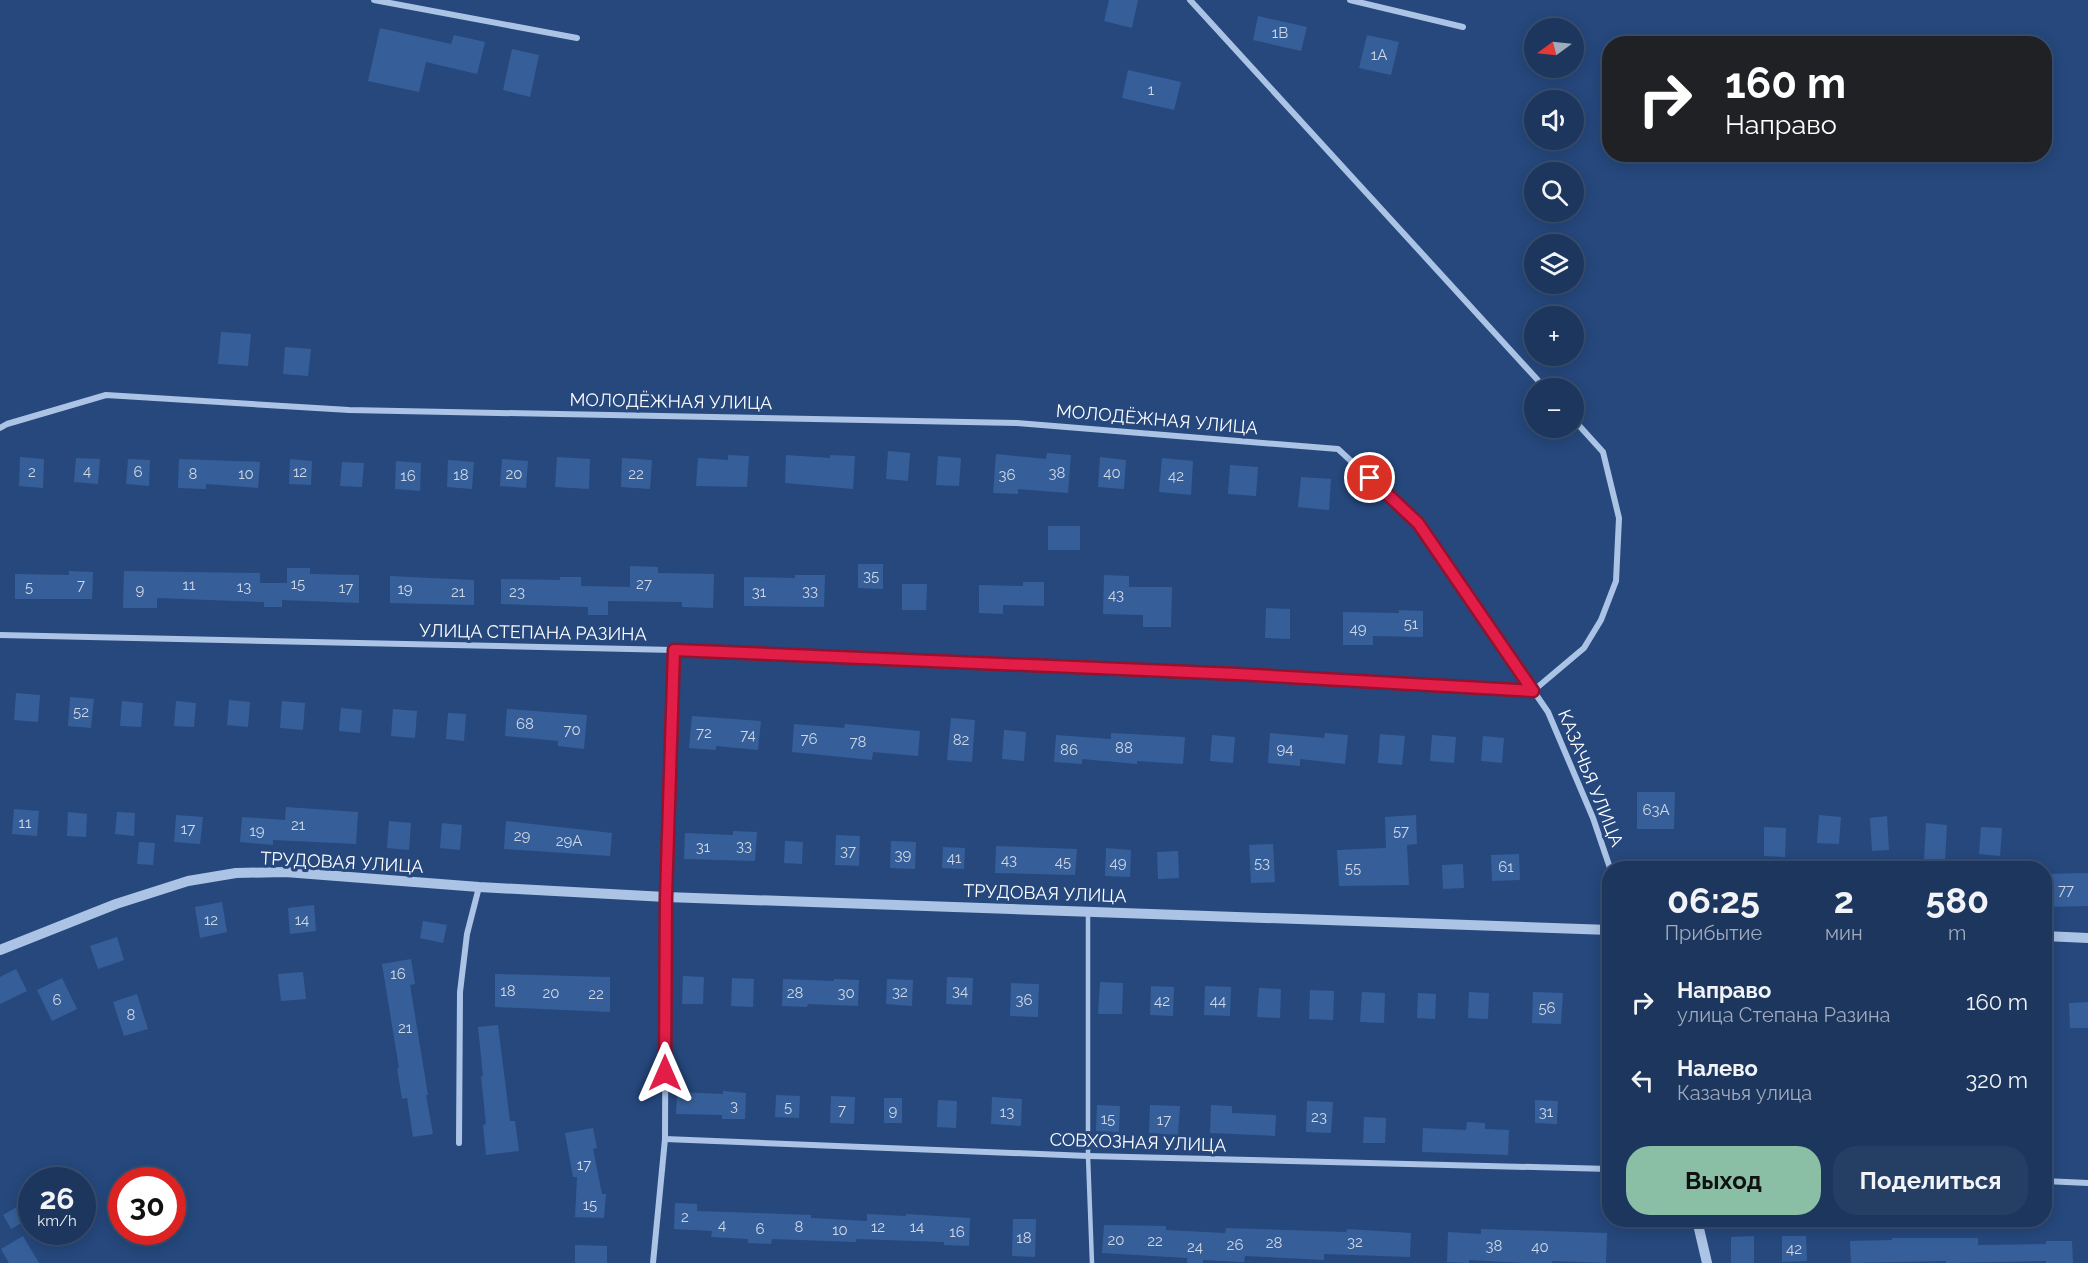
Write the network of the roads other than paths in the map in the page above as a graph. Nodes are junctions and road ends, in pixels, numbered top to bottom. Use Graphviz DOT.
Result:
graph roads {
  1 [pos="374,0"];
  2 [pos="1190,0"];
  3 [pos="1350,0"];
  4 [pos="1463,27"];
  5 [pos="577,38"];
  6 [pos="1536,378"];
  7 [pos="0,428"];
  8 [pos="1584,431"];
  9 [pos="1338,449"];
  10 [pos="0,635"];
  11 [pos="674,650"];
  12 [pos="1533,691"];
  13 [pos="1608,861"];
  14 [pos="479,887"];
  15 [pos="666,897"];
  16 [pos="1088,911"];
  17 [pos="1602,930"];
  18 [pos="2052,936"];
  19 [pos="2088,938"];
  20 [pos="0,950"];
  21 [pos="665,1139"];
  22 [pos="459,1143"];
  23 [pos="1088,1156"];
  24 [pos="1602,1169"];
  25 [pos="2052,1181"];
  26 [pos="2088,1182"];
  27 [pos="1699,1227"];
  28 [pos="653,1263"];
  29 [pos="1092,1263"];
  30 [pos="1707,1263"];
  1 -- 5 [label="street"];
  2 -- 6 [label="street"];
  3 -- 4 [label="street"];
  7 -- 9 [label="street, МОЛОДЁЖНАЯ УЛИЦА"];
  8 -- 12 [label="street"];
  9 -- 12 [label="street, КАЗАЧЬЯ УЛИЦА"];
  10 -- 11 [label="street, УЛИЦА СТЕПАНА РАЗИНА"];
  11 -- 12 [label="street, УЛИЦА СТЕПАНА РАЗИНА"];
  11 -- 15 [label="street"];
  12 -- 13 [label="street, КАЗАЧЬЯ УЛИЦА"];
  14 -- 15 [label="street, ТРУДОВАЯ УЛИЦА"];
  14 -- 20 [label="street, ТРУДОВАЯ УЛИЦА"];
  14 -- 22 [label="street"];
  15 -- 16 [label="street, ТРУДОВАЯ УЛИЦА"];
  15 -- 21 [label="street"];
  16 -- 17 [label="street, ТРУДОВАЯ УЛИЦА"];
  16 -- 23 [label="lane"];
  18 -- 19 [label="street"];
  21 -- 23 [label="street, СОВХОЗНАЯ УЛИЦА"];
  21 -- 28 [label="street"];
  23 -- 24 [label="street, СОВХОЗНАЯ УЛИЦА"];
  23 -- 29 [label="lane"];
  25 -- 26 [label="street"];
  27 -- 30 [label="street"];
}
